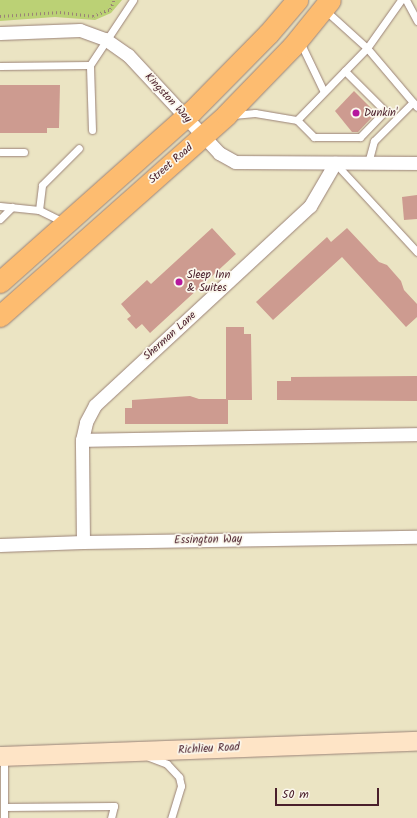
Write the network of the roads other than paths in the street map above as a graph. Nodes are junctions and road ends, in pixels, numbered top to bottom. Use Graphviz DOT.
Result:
graph roads {
  1 [pos="133,0"];
  2 [pos="297,0"];
  3 [pos="401,0"];
  4 [pos="406,0"];
  5 [pos="327,5"];
  6 [pos="417,21"];
  7 [pos="0,33"];
  8 [pos="106,39"];
  9 [pos="299,39"];
  10 [pos="367,48"];
  11 [pos="90,65"];
  12 [pos="0,66"];
  13 [pos="345,71"];
  14 [pos="324,92"];
  15 [pos="415,105"];
  16 [pos="226,115"];
  17 [pos="185,117"];
  18 [pos="297,120"];
  19 [pos="92,130"];
  20 [pos="203,136"];
  21 [pos="79,148"];
  22 [pos="0,152"];
  23 [pos="24,152"];
  24 [pos="335,163"];
  25 [pos="368,163"];
  26 [pos="417,163"];
  27 [pos="0,206"];
  28 [pos="12,207"];
  29 [pos="39,210"];
  30 [pos="0,219"];
  31 [pos="66,223"];
  32 [pos="417,252"];
  33 [pos="0,282"];
  34 [pos="0,316"];
  35 [pos="417,434"];
  36 [pos="82,440"];
  37 [pos="417,537"];
  38 [pos="83,542"];
  39 [pos="0,545"];
  40 [pos="417,741"];
  41 [pos="138,752"];
  42 [pos="2,756"];
  43 [pos="4,807"];
  44 [pos="4,818"];
  45 [pos="111,818"];
  46 [pos="172,818"];
  1 -- 8 [label="lane"];
  2 -- 17 [label="main road"];
  3 -- 10 [label="lane"];
  4 -- 6 [label="lane"];
  5 -- 9 [label="main road, Street Road"];
  5 -- 10 [label="lane"];
  7 -- 8 [label="street, Kingston Way"];
  8 -- 11 [label="lane"];
  8 -- 17 [label="street, Kingston Way"];
  9 -- 14 [label="lane"];
  9 -- 16 [label="main road, Street Road"];
  10 -- 13 [label="lane"];
  10 -- 15 [label="lane"];
  11 -- 12 [label="lane"];
  11 -- 19 [label="lane"];
  13 -- 14 [label="lane"];
  13 -- 18 [label="lane"];
  14 -- 18 [label="lane"];
  15 -- 25 [label="lane"];
  16 -- 18 [label="lane"];
  16 -- 20 [label="main road, Street Road"];
  17 -- 20 [label="street, Kingston Way"];
  17 -- 31 [label="main road"];
  20 -- 24 [label="street, Kingston Way"];
  20 -- 34 [label="main road, Street Road"];
  21 -- 29 [label="lane"];
  22 -- 23 [label="lane"];
  24 -- 25 [label="street, Kingston Way"];
  24 -- 32 [label="lane"];
  24 -- 36 [label="street, Sherman Lane"];
  25 -- 26 [label="street, Kingston Way"];
  27 -- 28 [label="lane"];
  28 -- 29 [label="lane"];
  28 -- 30 [label="lane"];
  29 -- 31 [label="lane"];
  31 -- 33 [label="main road"];
  35 -- 36 [label="street"];
  36 -- 38 [label="street, Sherman Lane"];
  37 -- 38 [label="street, Essington Way"];
  38 -- 39 [label="street, Essington Way"];
  40 -- 41 [label="main road, Richlieu Road"];
  41 -- 42 [label="main road, Richlieu Road"];
  41 -- 46 [label="lane"];
  42 -- 43 [label="lane"];
  43 -- 44 [label="lane"];
  43 -- 45 [label="lane"];
}
